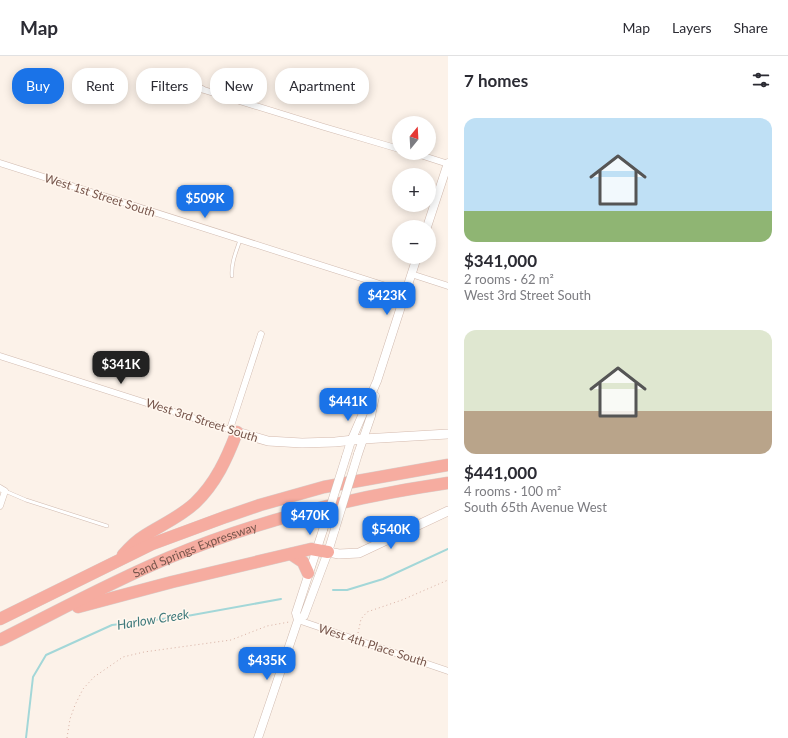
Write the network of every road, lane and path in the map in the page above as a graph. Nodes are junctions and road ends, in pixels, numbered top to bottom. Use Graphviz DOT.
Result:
graph roads {
  1 [pos="202,89"];
  2 [pos="392,146"];
  3 [pos="436,159"];
  4 [pos="0,163"];
  5 [pos="448,163"];
  6 [pos="429,220"];
  7 [pos="240,240"];
  8 [pos="415,264"];
  9 [pos="411,274"];
  10 [pos="232,276"];
  11 [pos="448,286"];
  12 [pos="406,292"];
  13 [pos="261,334"];
  14 [pos="0,356"];
  15 [pos="377,381"];
  16 [pos="233,431"];
  17 [pos="448,434"];
  18 [pos="363,438"];
  19 [pos="351,441"];
  20 [pos="448,465"];
  21 [pos="448,483"];
  22 [pos="2,490"];
  23 [pos="0,506"];
  24 [pos="448,511"];
  25 [pos="107,526"];
  26 [pos="322,551"];
  27 [pos="291,554"];
  28 [pos="113,564"];
  29 [pos="308,573"];
  30 [pos="448,580"];
  31 [pos="52,614"];
  32 [pos="0,620"];
  33 [pos="298,620"];
  34 [pos="356,639"];
  35 [pos="0,640"];
  36 [pos="448,670"];
  37 [pos="67,738"];
  38 [pos="258,738"];
  1 -- 2 [label="street"];
  3 -- 5 [label="street"];
  4 -- 7 [label="street, West 1st Street South"];
  5 -- 6 [label="street"];
  7 -- 10 [label="lane"];
  7 -- 12 [label="street, West 1st Street South"];
  8 -- 9 [label="street"];
  9 -- 11 [label="street"];
  9 -- 12 [label="street"];
  12 -- 15 [label="street"];
  13 -- 16 [label="street"];
  14 -- 16 [label="street, West 3rd Street South"];
  15 -- 18 [label="street"];
  15 -- 19 [label="street"];
  16 -- 19 [label="main road, West 3rd Street South"];
  16 -- 28 [label="highway"];
  17 -- 18 [label="main road, West 3rd Street South"];
  18 -- 19 [label="main road, West 3rd Street South"];
  18 -- 26 [label="street, bridge"];
  19 -- 26 [label="street, bridge"];
  20 -- 28 [label="highway, Sand Springs Expressway"];
  21 -- 31 [label="highway, Sand Springs Expressway"];
  22 -- 23 [label="street"];
  22 -- 25 [label="lane"];
  24 -- 26 [label="main road"];
  26 -- 27 [label="highway"];
  26 -- 29 [label="street"];
  26 -- 33 [label="street"];
  27 -- 29 [label="highway"];
  27 -- 31 [label="highway"];
  28 -- 32 [label="highway, Sand Springs Expressway"];
  29 -- 33 [label="street"];
  30 -- 34 [label="path"];
  31 -- 35 [label="highway, Sand Springs Expressway"];
  33 -- 34 [label="street, West 4th Place South"];
  33 -- 37 [label="path"];
  33 -- 38 [label="street"];
  34 -- 36 [label="street, West 4th Place South"];
}
